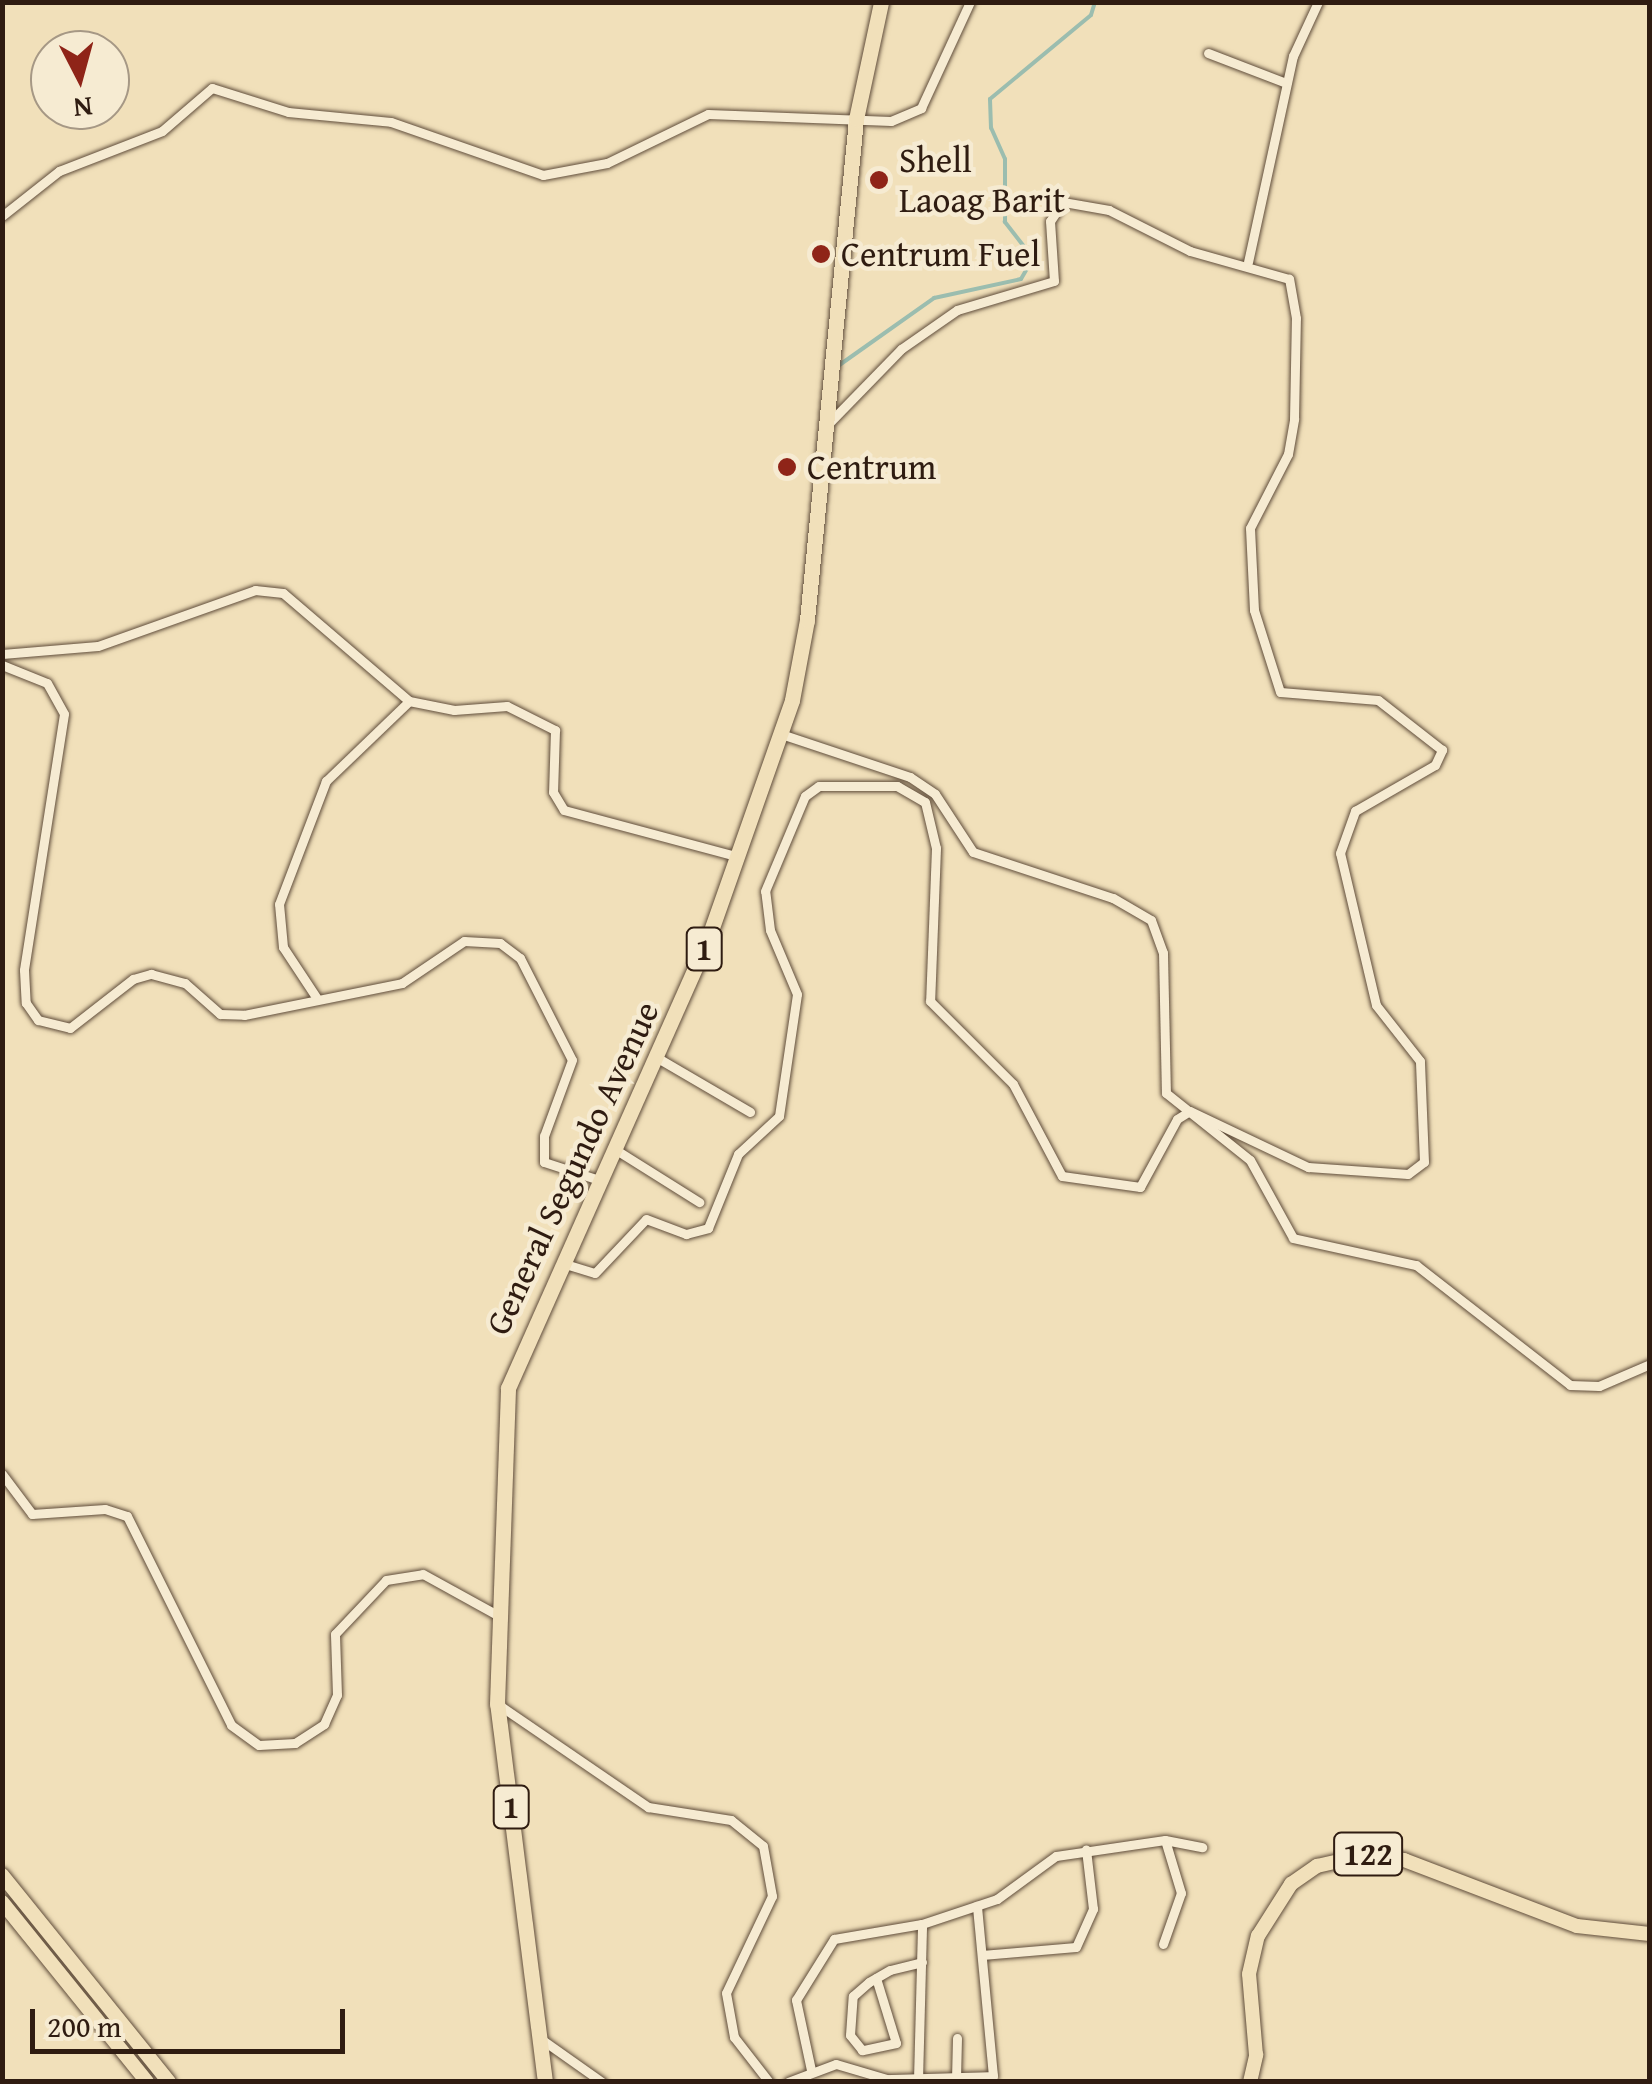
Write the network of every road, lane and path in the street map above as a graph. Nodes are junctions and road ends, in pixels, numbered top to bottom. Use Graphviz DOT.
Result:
graph roads {
  1 [pos="881,2"];
  2 [pos="970,2"];
  3 [pos="1318,2"];
  4 [pos="1208,53"];
  5 [pos="1286,83"];
  6 [pos="856,119"];
  7 [pos="2,216"];
  8 [pos="1248,262"];
  9 [pos="828,424"];
  10 [pos="2,654"];
  11 [pos="2,664"];
  12 [pos="409,701"];
  13 [pos="781,734"];
  14 [pos="739,857"];
  15 [pos="316,997"];
  16 [pos="656,1057"];
  17 [pos="750,1112"];
  18 [pos="1182,1113"];
  19 [pos="613,1148"];
  20 [pos="599,1180"];
  21 [pos="699,1202"];
  22 [pos="560,1261"];
  23 [pos="1650,1364"];
  24 [pos="2,1474"];
  25 [pos="502,1618"];
  26 [pos="497,1704"];
  27 [pos="1165,1840"];
  28 [pos="1202,1847"];
  29 [pos="1086,1849"];
  30 [pos="2,1875"];
  31 [pos="2,1902"];
  32 [pos="977,1906"];
  33 [pos="922,1924"];
  34 [pos="1650,1934"];
  35 [pos="1163,1944"];
  36 [pos="982,1955"];
  37 [pos="922,1962"];
  38 [pos="876,1978"];
  39 [pos="958,2038"];
  40 [pos="541,2039"];
  41 [pos="811,2070"];
  42 [pos="956,2079"];
  43 [pos="918,2080"];
  44 [pos="147,2082"];
  45 [pos="168,2082"];
  46 [pos="546,2082"];
  47 [pos="602,2082"];
  48 [pos="769,2082"];
  49 [pos="788,2082"];
  50 [pos="1250,2082"];
  1 -- 6 [label="highway, General Segundo Avenue / 1"];
  2 -- 6 [label="street"];
  3 -- 5 [label="street"];
  4 -- 5 [label="street"];
  5 -- 8 [label="street"];
  6 -- 7 [label="street"];
  6 -- 9 [label="highway, General Segundo Avenue / 1"];
  8 -- 9 [label="street"];
  8 -- 18 [label="street"];
  9 -- 13 [label="highway, General Segundo Avenue / 1"];
  10 -- 12 [label="street"];
  11 -- 15 [label="street"];
  12 -- 14 [label="street"];
  12 -- 15 [label="street"];
  13 -- 14 [label="highway, General Segundo Avenue / 1"];
  13 -- 18 [label="street"];
  14 -- 16 [label="highway, General Segundo Avenue / 1"];
  15 -- 20 [label="street"];
  16 -- 17 [label="street"];
  16 -- 19 [label="highway, General Segundo Avenue / 1"];
  18 -- 22 [label="street"];
  18 -- 23 [label="street"];
  19 -- 20 [label="highway, General Segundo Avenue / 1"];
  19 -- 21 [label="street"];
  20 -- 22 [label="highway, General Segundo Avenue / 1"];
  22 -- 25 [label="highway, General Segundo Avenue / 1"];
  24 -- 25 [label="street"];
  25 -- 26 [label="highway, 1"];
  26 -- 40 [label="highway, 1"];
  26 -- 48 [label="street"];
  27 -- 28 [label="street"];
  27 -- 29 [label="street"];
  27 -- 35 [label="street"];
  29 -- 32 [label="street"];
  29 -- 36 [label="street"];
  30 -- 45 [label="main road"];
  31 -- 44 [label="main road"];
  32 -- 33 [label="street"];
  32 -- 36 [label="street"];
  33 -- 37 [label="street"];
  33 -- 41 [label="street"];
  34 -- 50 [label="main road, 122"];
  36 -- 42 [label="street"];
  37 -- 38 [label="street"];
  37 -- 43 [label="street"];
  38 -- 38 [label="street"];
  39 -- 42 [label="street"];
  40 -- 46 [label="highway, 1"];
  40 -- 47 [label="street"];
  41 -- 43 [label="street"];
  41 -- 49 [label="street"];
  42 -- 43 [label="street"];
}
